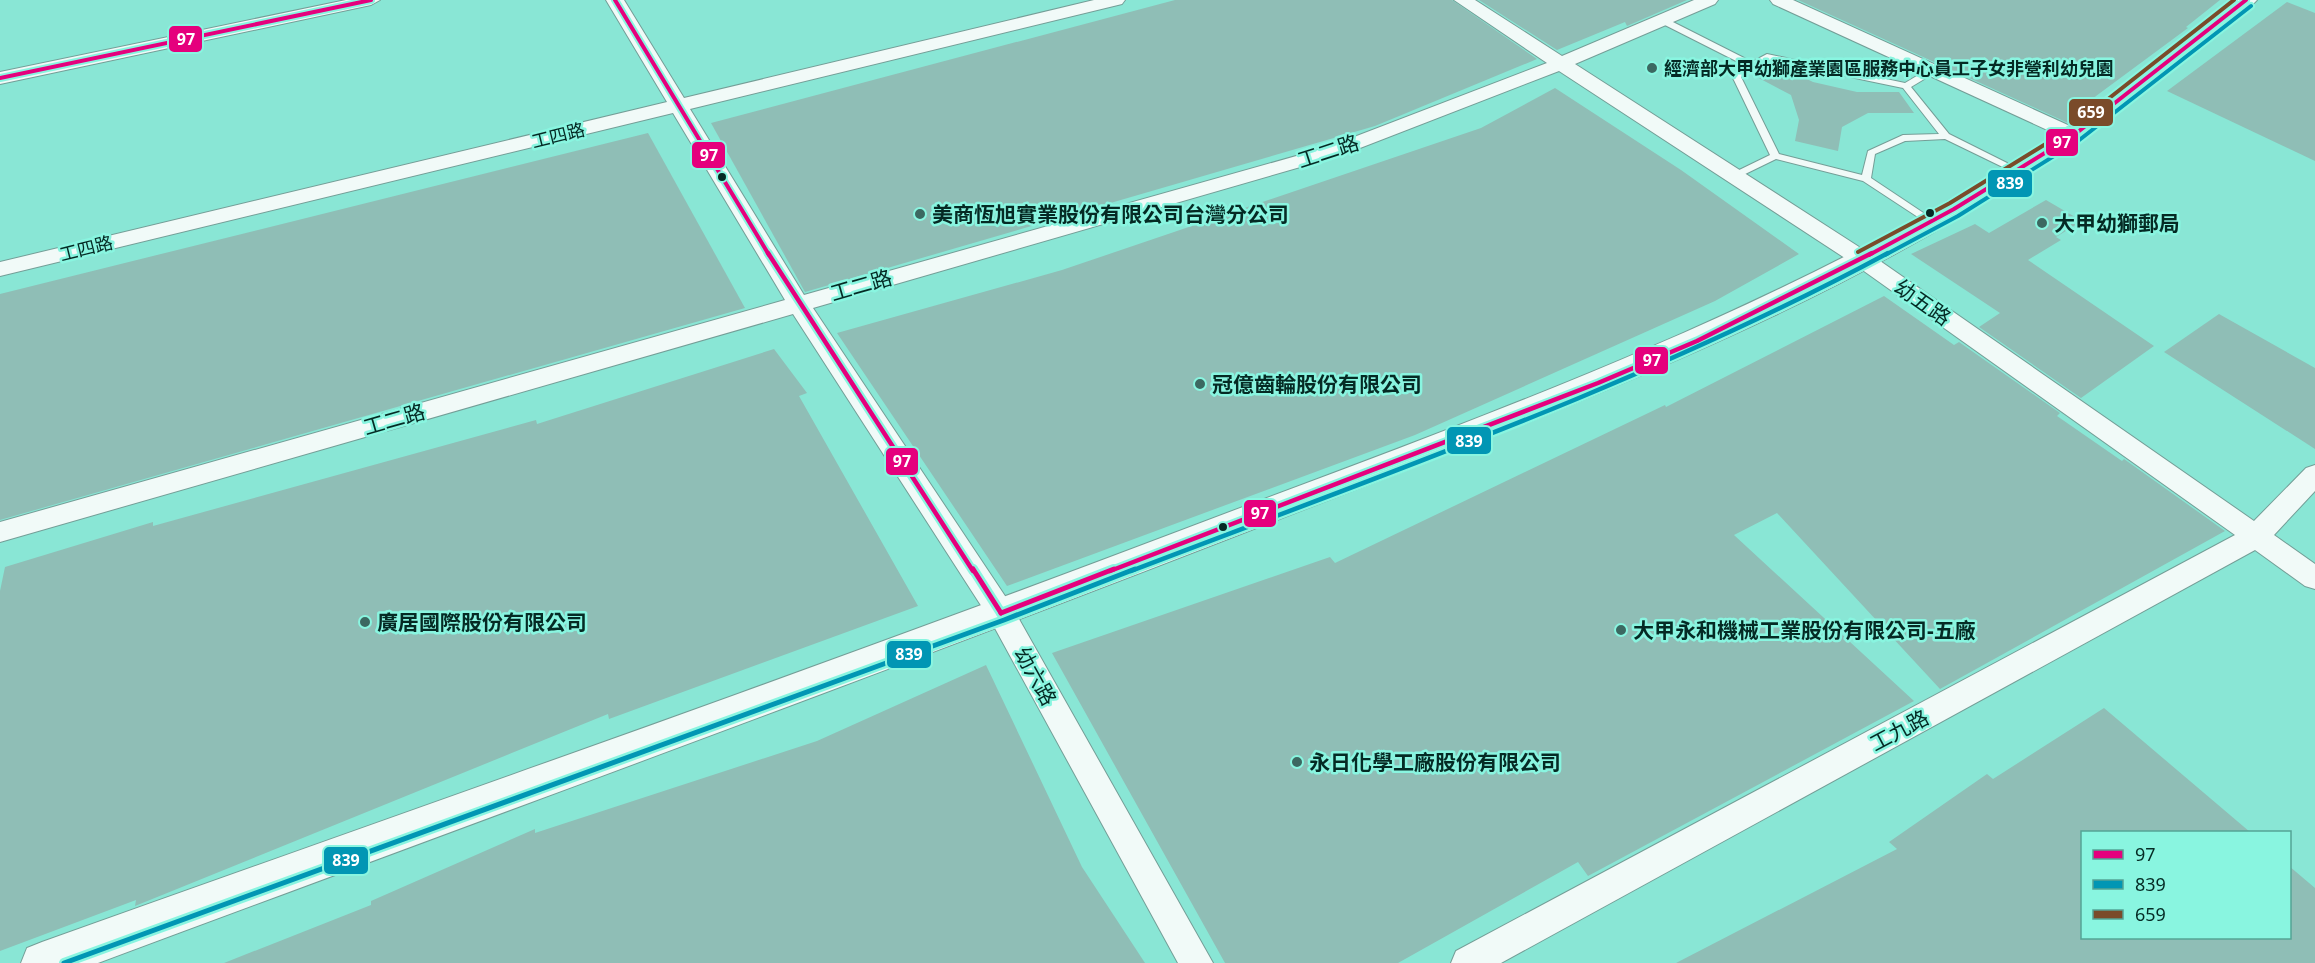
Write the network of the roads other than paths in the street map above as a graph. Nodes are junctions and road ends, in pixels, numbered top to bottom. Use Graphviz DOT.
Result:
graph roads {
  1 [pos="371,0"];
  2 [pos="615,0"];
  3 [pos="1116,0"];
  4 [pos="1463,0"];
  5 [pos="1709,0"];
  6 [pos="1779,0"];
  7 [pos="2246,0"];
  8 [pos="1662,20"];
  9 [pos="1560,64"];
  10 [pos="1753,66"];
  11 [pos="1933,70"];
  12 [pos="0,78"];
  13 [pos="1906,86"];
  14 [pos="681,105"];
  15 [pos="2074,135"];
  16 [pos="1946,136"];
  17 [pos="1775,156"];
  18 [pos="2016,170"];
  19 [pos="1734,176"];
  20 [pos="1866,179"];
  21 [pos="1929,222"];
  22 [pos="1862,259"];
  23 [pos="0,269"];
  24 [pos="798,303"];
  25 [pos="2315,475"];
  26 [pos="0,532"];
  27 [pos="2255,537"];
  28 [pos="2315,578"];
  29 [pos="1001,613"];
  30 [pos="42,963"];
  31 [pos="1196,963"];
  32 [pos="1468,963"];
  1 -- 12 [label="street"];
  2 -- 14 [label="street, 幼六路"];
  3 -- 14 [label="street, 工四路"];
  4 -- 9 [label="street, 幼五路"];
  5 -- 8 [label="street, 工二路"];
  6 -- 11 [label="street"];
  7 -- 15 [label="street"];
  8 -- 9 [label="street, 工二路"];
  8 -- 10 [label="lane"];
  9 -- 19 [label="street, 幼五路"];
  9 -- 24 [label="street, 工二路"];
  10 -- 13 [label="lane"];
  10 -- 17 [label="lane"];
  11 -- 13 [label="lane"];
  11 -- 15 [label="street"];
  13 -- 16 [label="lane"];
  14 -- 23 [label="street, 工四路"];
  14 -- 24 [label="street, 幼六路"];
  15 -- 18 [label="street"];
  16 -- 18 [label="lane"];
  16 -- 20 [label="lane"];
  17 -- 19 [label="lane"];
  17 -- 20 [label="lane"];
  18 -- 21 [label="street"];
  19 -- 22 [label="street, 幼五路"];
  20 -- 21 [label="lane"];
  21 -- 22 [label="street"];
  22 -- 27 [label="street, 幼五路"];
  22 -- 29 [label="street"];
  24 -- 26 [label="street, 工二路"];
  24 -- 29 [label="street, 幼六路"];
  25 -- 27 [label="street, 工九路"];
  27 -- 28 [label="street, 幼五路"];
  27 -- 32 [label="street, 工九路"];
  29 -- 30 [label="street"];
  29 -- 31 [label="street, 幼六路"];
}
